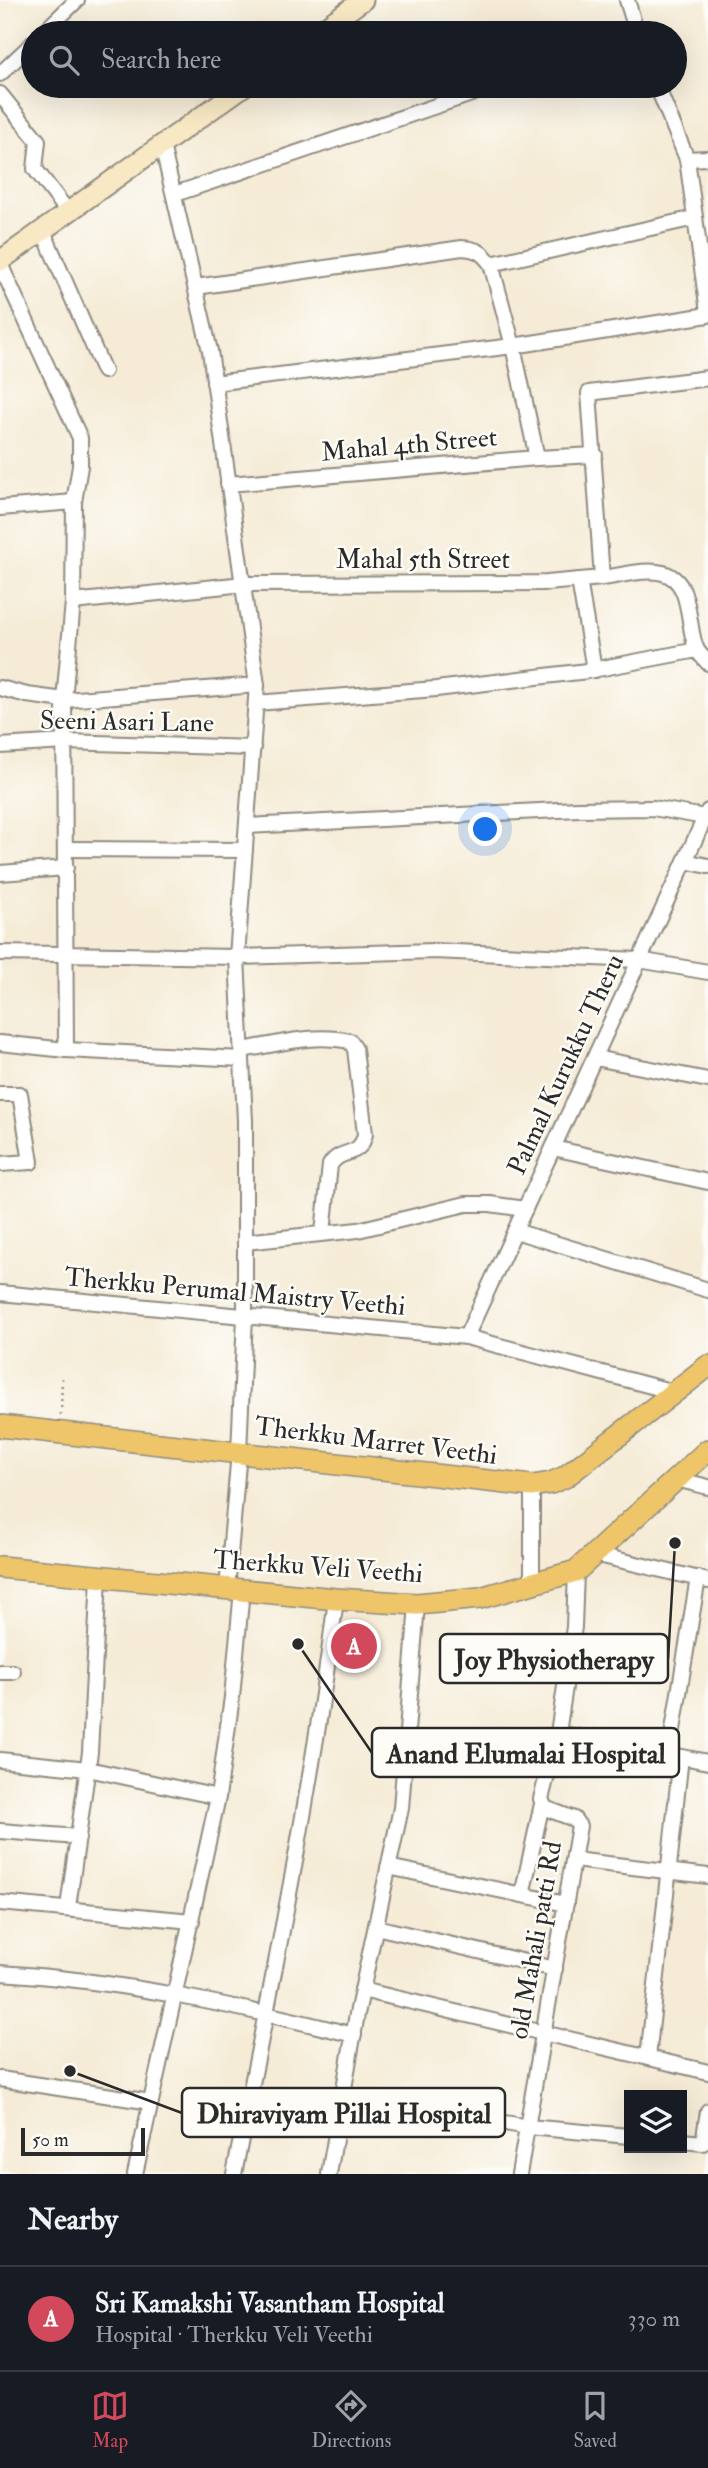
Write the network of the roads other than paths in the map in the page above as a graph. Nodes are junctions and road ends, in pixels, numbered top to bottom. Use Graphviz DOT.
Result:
graph roads {
  1 [pos="77,0"];
  2 [pos="363,0"];
  3 [pos="627,0"];
  4 [pos="55,21"];
  5 [pos="334,21"];
  6 [pos="633,21"];
  7 [pos="21,54"];
  8 [pos="0,74"];
  9 [pos="0,94"];
  10 [pos="227,98"];
  11 [pos="459,98"];
  12 [pos="662,98"];
  13 [pos="162,145"];
  14 [pos="708,158"];
  15 [pos="687,159"];
  16 [pos="175,194"];
  17 [pos="69,213"];
  18 [pos="695,218"];
  19 [pos="43,231"];
  20 [pos="0,263"];
  21 [pos="491,264"];
  22 [pos="196,287"];
  23 [pos="708,314"];
  24 [pos="513,346"];
  25 [pos="104,371"];
  26 [pos="708,378"];
  27 [pos="214,383"];
  28 [pos="594,455"];
  29 [pos="537,457"];
  30 [pos="228,484"];
  31 [pos="74,502"];
  32 [pos="0,508"];
  33 [pos="602,578"];
  34 [pos="579,580"];
  35 [pos="244,584"];
  36 [pos="73,602"];
  37 [pos="697,650"];
  38 [pos="708,663"];
  39 [pos="594,670"];
  40 [pos="257,685"];
  41 [pos="0,688"];
  42 [pos="64,699"];
  43 [pos="256,703"];
  44 [pos="65,742"];
  45 [pos="0,746"];
  46 [pos="253,748"];
  47 [pos="707,814"];
  48 [pos="247,826"];
  49 [pos="66,849"];
  50 [pos="245,850"];
  51 [pos="685,862"];
  52 [pos="708,866"];
  53 [pos="66,868"];
  54 [pos="0,873"];
  55 [pos="0,953"];
  56 [pos="64,954"];
  57 [pos="237,957"];
  58 [pos="639,960"];
  59 [pos="708,972"];
  60 [pos="0,1043"];
  61 [pos="66,1050"];
  62 [pos="242,1054"];
  63 [pos="595,1058"];
  64 [pos="708,1080"];
  65 [pos="0,1094"];
  66 [pos="553,1148"];
  67 [pos="0,1164"];
  68 [pos="708,1182"];
  69 [pos="525,1209"];
  70 [pos="515,1231"];
  71 [pos="323,1233"];
  72 [pos="245,1242"];
  73 [pos="708,1290"];
  74 [pos="0,1293"];
  75 [pos="245,1316"];
  76 [pos="466,1337"];
  77 [pos="708,1366"];
  78 [pos="674,1392"];
  79 [pos="0,1426"];
  80 [pos="708,1450"];
  81 [pos="239,1452"];
  82 [pos="676,1479"];
  83 [pos="532,1486"];
  84 [pos="708,1487"];
  85 [pos="594,1554"];
  86 [pos="0,1567"];
  87 [pos="576,1571"];
  88 [pos="99,1577"];
  89 [pos="703,1579"];
  90 [pos="532,1584"];
  91 [pos="234,1589"];
  92 [pos="336,1599"];
  93 [pos="417,1604"];
  94 [pos="558,1733"];
  95 [pos="675,1755"];
  96 [pos="0,1760"];
  97 [pos="708,1762"];
  98 [pos="88,1769"];
  99 [pos="218,1797"];
  100 [pos="542,1804"];
  101 [pos="0,1831"];
  102 [pos="78,1837"];
  103 [pos="574,1860"];
  104 [pos="388,1867"];
  105 [pos="669,1871"];
  106 [pos="708,1876"];
  107 [pos="522,1895"];
  108 [pos="0,1903"];
  109 [pos="566,1904"];
  110 [pos="68,1908"];
  111 [pos="192,1921"];
  112 [pos="376,1927"];
  113 [pos="555,1969"];
  114 [pos="0,1973"];
  115 [pos="362,1990"];
  116 [pos="176,1996"];
  117 [pos="266,2013"];
  118 [pos="544,2033"];
  119 [pos="354,2035"];
  120 [pos="648,2058"];
  121 [pos="708,2072"];
  122 [pos="0,2079"];
  123 [pos="343,2095"];
  124 [pos="151,2102"];
  125 [pos="708,2111"];
  126 [pos="528,2127"];
  127 [pos="624,2136"];
  128 [pos="687,2141"];
  129 [pos="135,2174"];
  130 [pos="234,2174"];
  131 [pos="330,2174"];
  132 [pos="519,2174"];
  1 -- 4 [label="street"];
  2 -- 5 [label="main road"];
  3 -- 6 [label="street"];
  7 -- 8 [label="street"];
  9 -- 17 [label="street"];
  10 -- 13 [label="main road"];
  11 -- 16 [label="street"];
  12 -- 15 [label="street"];
  13 -- 16 [label="street"];
  13 -- 17 [label="main road"];
  14 -- 15 [label="street"];
  15 -- 18 [label="street"];
  16 -- 22 [label="street"];
  17 -- 19 [label="main road"];
  18 -- 21 [label="street"];
  18 -- 23 [label="street"];
  19 -- 20 [label="main road"];
  19 -- 25 [label="street"];
  20 -- 31 [label="street"];
  21 -- 22 [label="street"];
  21 -- 24 [label="street"];
  22 -- 27 [label="street"];
  23 -- 24 [label="street"];
  24 -- 27 [label="street"];
  24 -- 29 [label="street"];
  26 -- 28 [label="street"];
  27 -- 30 [label="street"];
  28 -- 29 [label="street, Mahal 4th Street"];
  28 -- 33 [label="street"];
  29 -- 30 [label="street, Mahal 4th Street"];
  30 -- 35 [label="street"];
  31 -- 32 [label="street"];
  31 -- 36 [label="street"];
  33 -- 34 [label="street, Mahal 5th Street"];
  33 -- 37 [label="street, Mahal 5th Street"];
  34 -- 35 [label="street, Mahal 5th Street"];
  34 -- 39 [label="street"];
  35 -- 36 [label="street, Mahal 5th Street"];
  35 -- 40 [label="street"];
  36 -- 42 [label="street"];
  37 -- 38 [label="street"];
  37 -- 39 [label="street"];
  39 -- 43 [label="street"];
  40 -- 42 [label="street"];
  40 -- 43 [label="street"];
  41 -- 42 [label="street"];
  42 -- 44 [label="street"];
  43 -- 46 [label="street"];
  44 -- 45 [label="street, Seeni Asari Lane"];
  44 -- 46 [label="street, Seeni Asari Lane"];
  44 -- 49 [label="street"];
  46 -- 48 [label="street"];
  47 -- 48 [label="street"];
  47 -- 51 [label="street, Palmal Kurukku Theru"];
  48 -- 50 [label="street"];
  49 -- 50 [label="street"];
  49 -- 53 [label="street"];
  50 -- 57 [label="street"];
  51 -- 52 [label="street"];
  51 -- 58 [label="street, Palmal Kurukku Theru"];
  53 -- 54 [label="street"];
  53 -- 56 [label="street"];
  55 -- 56 [label="street"];
  56 -- 57 [label="street"];
  56 -- 61 [label="street"];
  57 -- 58 [label="street"];
  57 -- 62 [label="street"];
  58 -- 59 [label="street"];
  58 -- 63 [label="street, Palmal Kurukku Theru"];
  60 -- 61 [label="street"];
  61 -- 62 [label="street"];
  62 -- 71 [label="street"];
  62 -- 72 [label="street"];
  63 -- 64 [label="street"];
  63 -- 66 [label="street, Palmal Kurukku Theru"];
  65 -- 67 [label="street"];
  66 -- 68 [label="street"];
  66 -- 69 [label="street, Palmal Kurukku Theru"];
  69 -- 70 [label="street, Palmal Kurukku Theru"];
  69 -- 71 [label="street"];
  70 -- 73 [label="street"];
  70 -- 76 [label="street, Palmal Kurukku Theru"];
  71 -- 72 [label="street"];
  72 -- 75 [label="street"];
  74 -- 75 [label="street, Therkku Perumal Maistry Veethi"];
  75 -- 76 [label="street, Therkku Perumal Maistry Veethi"];
  75 -- 81 [label="street"];
  76 -- 78 [label="street, Therkku Perumal Maistry Veethi"];
  77 -- 78 [label="main road, Therkku Marret Veethi"];
  78 -- 83 [label="main road, Therkku Marret Veethi"];
  79 -- 81 [label="main road, Therkku Marret Veethi"];
  80 -- 82 [label="main road, Therkku Veli Veethi"];
  81 -- 83 [label="main road, Therkku Marret Veethi"];
  81 -- 91 [label="street"];
  82 -- 84 [label="street"];
  82 -- 85 [label="main road, Therkku Veli Veethi"];
  83 -- 90 [label="street"];
  85 -- 87 [label="main road, Therkku Veli Veethi"];
  85 -- 89 [label="street"];
  86 -- 88 [label="main road, Therkku Veli Veethi"];
  87 -- 90 [label="main road, Therkku Veli Veethi"];
  87 -- 94 [label="street, old Mahali patti Rd"];
  88 -- 91 [label="main road, Therkku Veli Veethi"];
  88 -- 98 [label="street"];
  89 -- 95 [label="street"];
  90 -- 93 [label="main road, Therkku Veli Veethi"];
  91 -- 92 [label="main road, Therkku Veli Veethi"];
  91 -- 99 [label="street"];
  92 -- 93 [label="main road, Therkku Veli Veethi"];
  92 -- 117 [label="street"];
  93 -- 104 [label="street"];
  94 -- 95 [label="street"];
  94 -- 100 [label="street, old Mahali patti Rd"];
  95 -- 97 [label="street"];
  95 -- 105 [label="street"];
  96 -- 98 [label="street"];
  98 -- 99 [label="street"];
  98 -- 102 [label="street"];
  99 -- 111 [label="street"];
  100 -- 103 [label="street, old Mahali patti Rd"];
  100 -- 107 [label="street"];
  101 -- 102 [label="street"];
  102 -- 110 [label="street"];
  103 -- 105 [label="street"];
  103 -- 109 [label="street, old Mahali patti Rd"];
  104 -- 107 [label="street"];
  104 -- 112 [label="street"];
  105 -- 106 [label="street"];
  105 -- 120 [label="street"];
  107 -- 109 [label="street"];
  108 -- 110 [label="street"];
  109 -- 113 [label="street, old Mahali patti Rd"];
  110 -- 111 [label="street"];
  111 -- 116 [label="street"];
  112 -- 113 [label="street"];
  112 -- 115 [label="street"];
  113 -- 118 [label="street, old Mahali patti Rd"];
  114 -- 116 [label="street"];
  115 -- 118 [label="street"];
  115 -- 119 [label="street"];
  116 -- 117 [label="street"];
  116 -- 124 [label="street"];
  117 -- 119 [label="street"];
  117 -- 130 [label="street"];
  118 -- 120 [label="street"];
  118 -- 126 [label="street, old Mahali patti Rd"];
  119 -- 123 [label="street"];
  120 -- 121 [label="street"];
  122 -- 124 [label="street"];
  123 -- 126 [label="street"];
  123 -- 131 [label="street"];
  124 -- 129 [label="street"];
  125 -- 128 [label="street"];
  126 -- 127 [label="street"];
  126 -- 132 [label="street, old Mahali patti Rd"];
}
